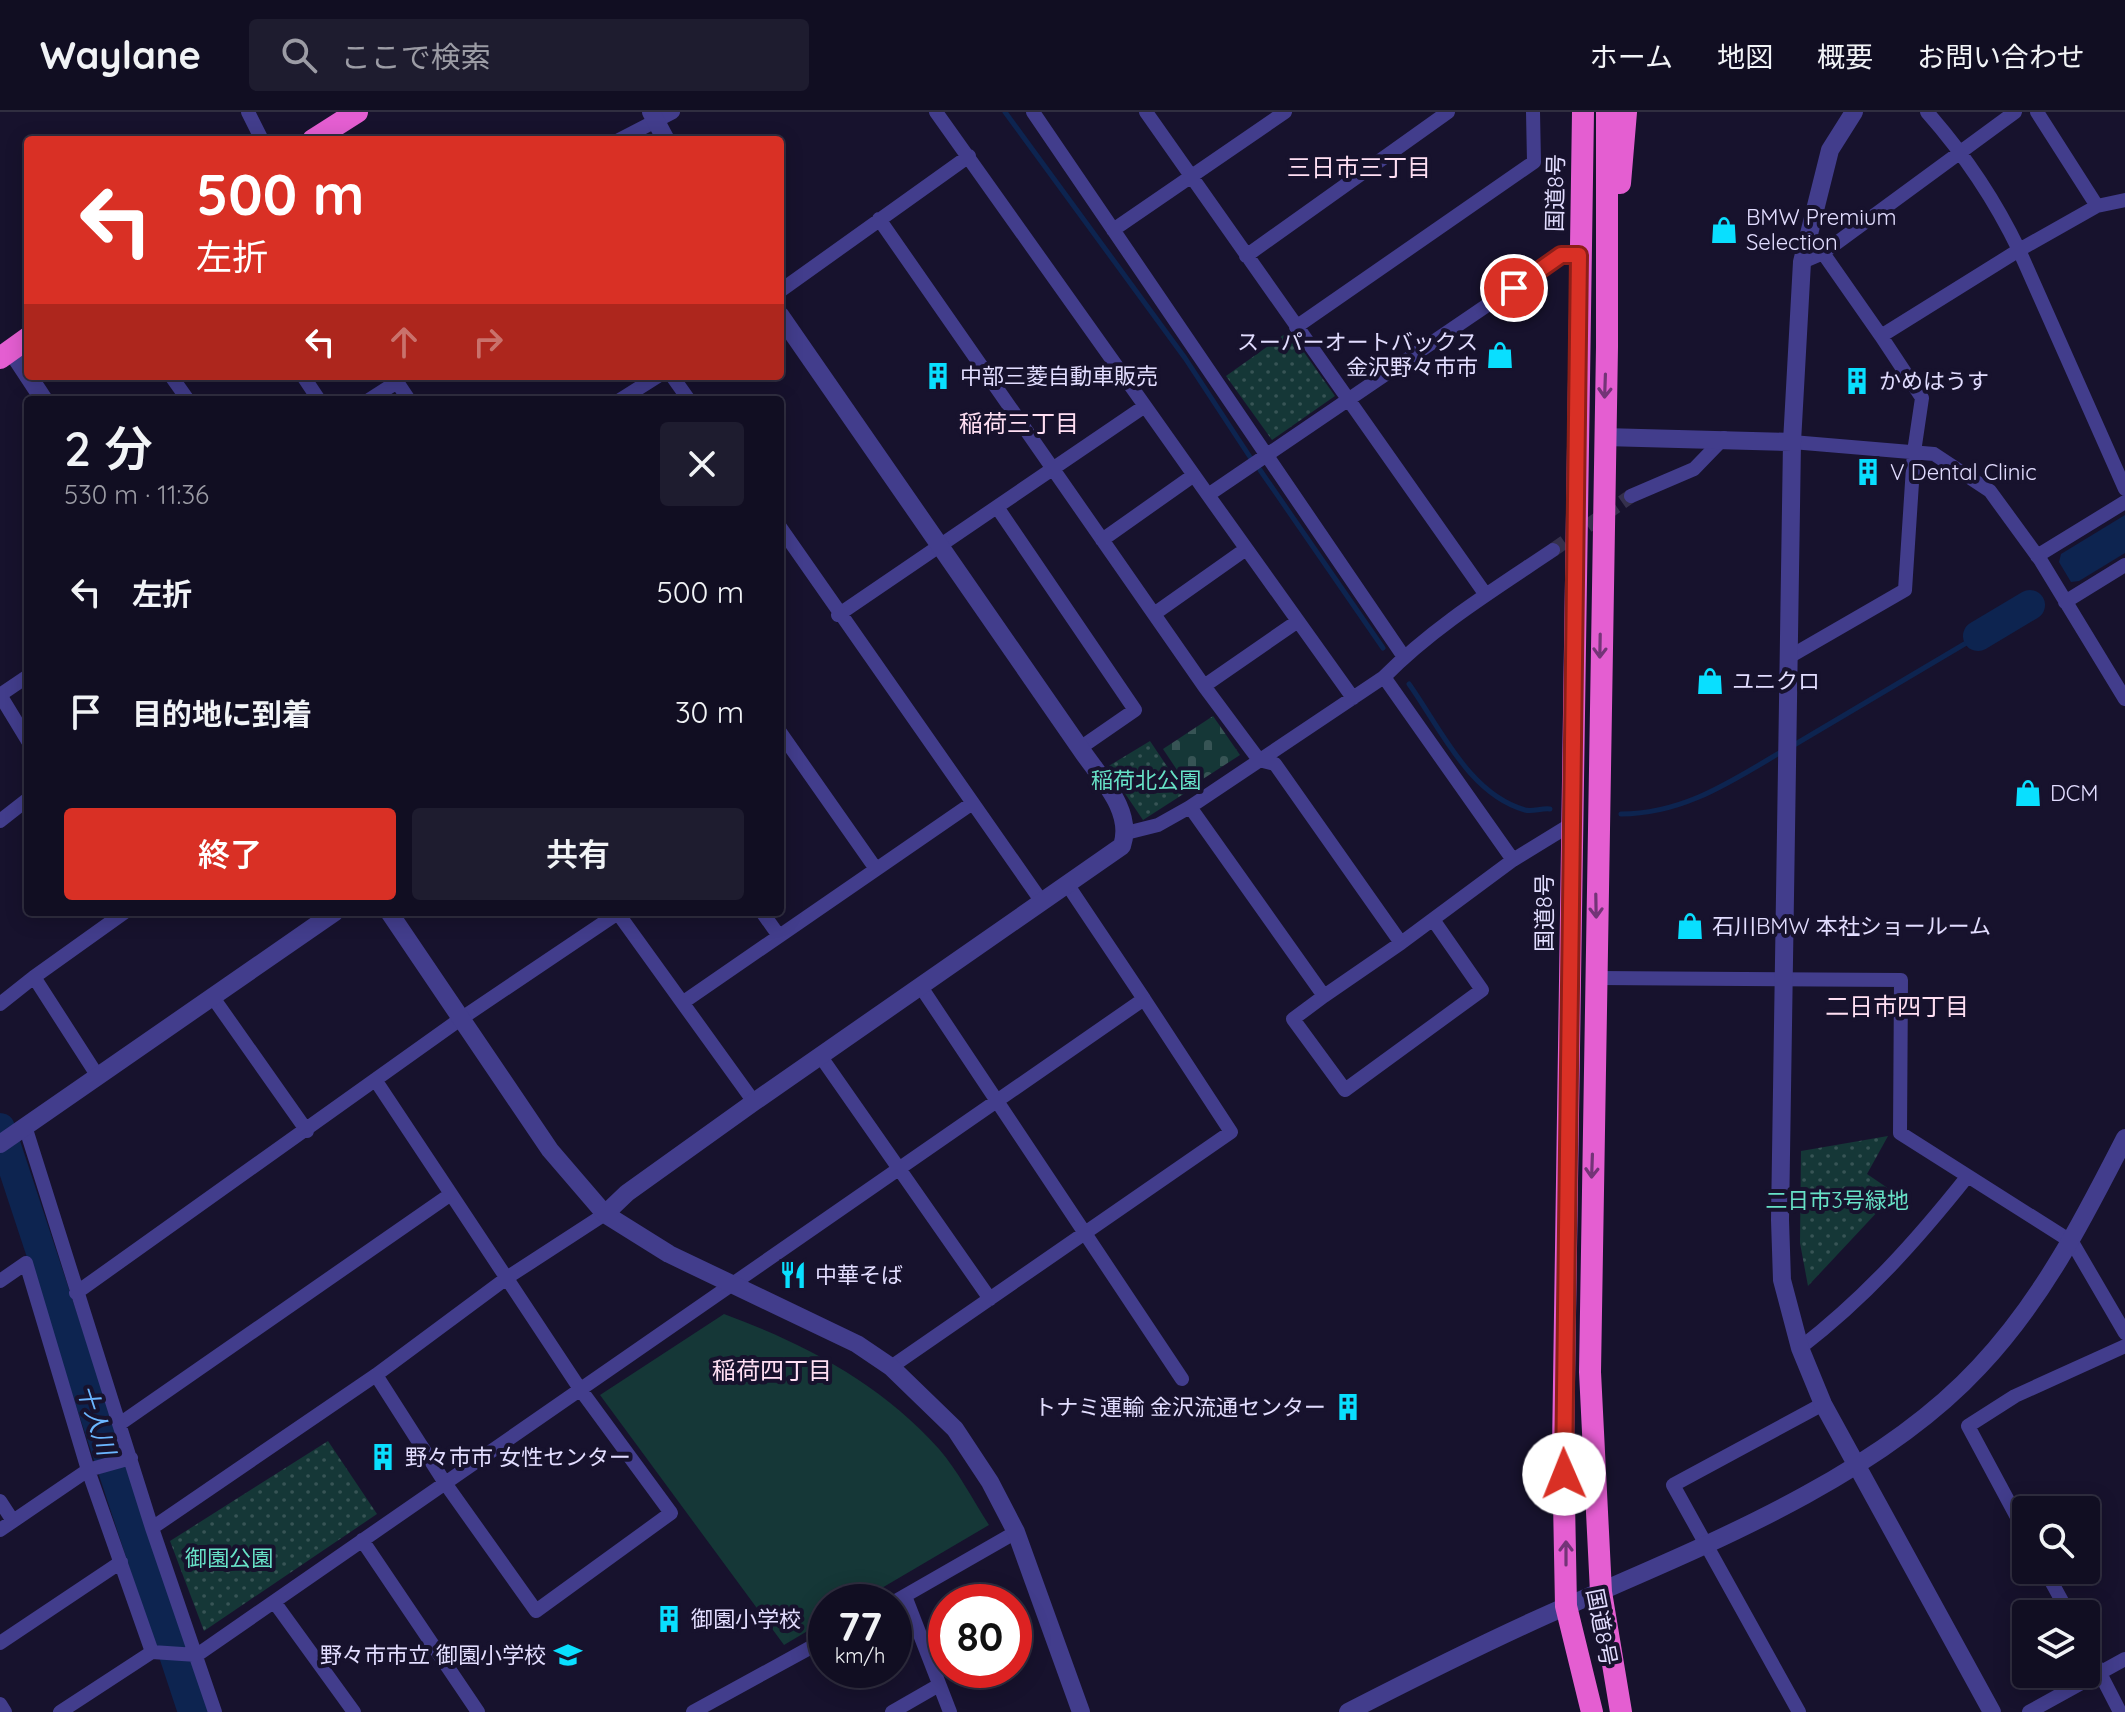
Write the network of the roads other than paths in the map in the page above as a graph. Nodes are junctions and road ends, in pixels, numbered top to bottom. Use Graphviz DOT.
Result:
graph roads {
  1 [pos="248,112"];
  2 [pos="357,112"];
  3 [pos="673,112"];
  4 [pos="936,112"];
  5 [pos="1033,112"];
  6 [pos="1146,112"];
  7 [pos="1285,112"];
  8 [pos="1448,112"];
  9 [pos="1533,112"];
  10 [pos="1567,112"];
  11 [pos="1583,112"];
  12 [pos="1607,112"];
  13 [pos="1626,112"];
  14 [pos="1854,112"];
  15 [pos="1927,112"];
  16 [pos="2015,112"];
  17 [pos="2037,112"];
  18 [pos="653,117"];
  19 [pos="260,136"];
  20 [pos="323,136"];
  21 [pos="625,136"];
  22 [pos="664,136"];
  23 [pos="1963,153"];
  24 [pos="969,156"];
  25 [pos="1191,177"];
  26 [pos="2125,200"];
  27 [pos="2097,206"];
  28 [pos="879,219"];
  29 [pos="1113,230"];
  30 [pos="1580,246"];
  31 [pos="2019,250"];
  32 [pos="1823,253"];
  33 [pos="1246,256"];
  34 [pos="1802,262"];
  35 [pos="784,288"];
  36 [pos="784,321"];
  37 [pos="1296,327"];
  38 [pos="1881,336"];
  39 [pos="1607,347"];
  40 [pos="13,349"];
  41 [pos="24,367"];
  42 [pos="652,380"];
  43 [pos="375,396"];
  44 [pos="406,396"];
  45 [pos="626,396"];
  46 [pos="1350,401"];
  47 [pos="1145,406"];
  48 [pos="1604,437"];
  49 [pos="1724,438"];
  50 [pos="1792,442"];
  51 [pos="1914,452"];
  52 [pos="1266,457"];
  53 [pos="1052,468"];
  54 [pos="1194,475"];
  55 [pos="2125,489"];
  56 [pos="1208,495"];
  57 [pos="1631,496"];
  58 [pos="2125,502"];
  59 [pos="997,507"];
  60 [pos="784,533"];
  61 [pos="1102,540"];
  62 [pos="939,546"];
  63 [pos="1246,549"];
  64 [pos="1553,550"];
  65 [pos="2039,558"];
  66 [pos="2125,565"];
  67 [pos="1486,595"];
  68 [pos="2064,599"];
  69 [pos="1154,614"];
  70 [pos="838,615"];
  71 [pos="1298,621"];
  72 [pos="1404,657"];
  73 [pos="1789,657"];
  74 [pos="1384,677"];
  75 [pos="24,679"];
  76 [pos="1204,686"];
  77 [pos="1353,698"];
  78 [pos="2125,699"];
  79 [pos="24,734"];
  80 [pos="784,738"];
  81 [pos="1080,748"];
  82 [pos="1259,760"];
  83 [pos="24,802"];
  84 [pos="971,804"];
  85 [pos="1190,807"];
  86 [pos="0,821"];
  87 [pos="1570,825"];
  88 [pos="1126,833"];
  89 [pos="1513,860"];
  90 [pos="876,869"];
  91 [pos="1067,884"];
  92 [pos="1042,902"];
  93 [pos="119,916"];
  94 [pos="329,916"];
  95 [pos="392,916"];
  96 [pos="614,916"];
  97 [pos="620,916"];
  98 [pos="765,916"];
  99 [pos="1434,921"];
  100 [pos="779,936"];
  101 [pos="1401,943"];
  102 [pos="34,977"];
  103 [pos="1598,978"];
  104 [pos="1785,980"];
  105 [pos="921,987"];
  106 [pos="1324,996"];
  107 [pos="214,999"];
  108 [pos="1144,999"];
  109 [pos="685,1001"];
  110 [pos="0,1004"];
  111 [pos="459,1020"];
  112 [pos="821,1057"];
  113 [pos="97,1075"];
  114 [pos="376,1081"];
  115 [pos="996,1099"];
  116 [pos="754,1102"];
  117 [pos="21,1129"];
  118 [pos="307,1131"];
  119 [pos="2125,1138"];
  120 [pos="0,1144"];
  121 [pos="896,1168"];
  122 [pos="1967,1177"];
  123 [pos="451,1194"];
  124 [pos="605,1214"];
  125 [pos="1087,1233"];
  126 [pos="2072,1242"];
  127 [pos="508,1277"];
  128 [pos="0,1281"];
  129 [pos="732,1285"];
  130 [pos="76,1293"];
  131 [pos="990,1299"];
  132 [pos="2125,1333"];
  133 [pos="2125,1346"];
  134 [pos="1800,1348"];
  135 [pos="891,1367"];
  136 [pos="376,1375"];
  137 [pos="1182,1379"];
  138 [pos="580,1389"];
  139 [pos="1823,1404"];
  140 [pos="121,1423"];
  141 [pos="127,1459"];
  142 [pos="1860,1465"];
  143 [pos="95,1468"];
  144 [pos="445,1483"];
  145 [pos="0,1501"];
  146 [pos="2012,1508"];
  147 [pos="13,1521"];
  148 [pos="152,1528"];
  149 [pos="0,1530"];
  150 [pos="1016,1532"];
  151 [pos="362,1540"];
  152 [pos="1704,1545"];
  153 [pos="121,1562"];
  154 [pos="912,1592"];
  155 [pos="1601,1592"];
  156 [pos="275,1603"];
  157 [pos="1566,1606"];
  158 [pos="912,1625"];
  159 [pos="0,1643"];
  160 [pos="808,1649"];
  161 [pos="156,1652"];
  162 [pos="192,1655"];
  163 [pos="2125,1659"];
  164 [pos="928,1661"];
  165 [pos="2100,1673"];
  166 [pos="934,1688"];
  167 [pos="940,1688"];
  168 [pos="2073,1688"];
  169 [pos="0,1704"];
  170 [pos="1354,1711"];
  171 [pos="5,1712"];
  172 [pos="60,1712"];
  173 [pos="215,1712"];
  174 [pos="354,1712"];
  175 [pos="478,1712"];
  176 [pos="693,1712"];
  177 [pos="892,1712"];
  178 [pos="950,1712"];
  179 [pos="1081,1712"];
  180 [pos="1592,1712"];
  181 [pos="1621,1712"];
  182 [pos="1799,1712"];
  183 [pos="1992,1712"];
  184 [pos="2029,1712"];
  185 [pos="2120,1712"];
  1 -- 19 [label="street"];
  2 -- 20 [label="highway"];
  3 -- 18 [label="street"];
  4 -- 24 [label="street"];
  5 -- 29 [label="street"];
  6 -- 25 [label="street"];
  7 -- 25 [label="street"];
  8 -- 33 [label="street"];
  9 -- 37 [label="street"];
  10 -- 30 [label="highway"];
  11 -- 30 [label="highway, 国道8号"];
  12 -- 39 [label="highway, 国道8号"];
  13 -- 39 [label="highway"];
  14 -- 34 [label="street"];
  15 -- 23 [label="street"];
  16 -- 23 [label="street"];
  17 -- 27 [label="street"];
  18 -- 21 [label="street"];
  18 -- 22 [label="street"];
  23 -- 31 [label="street"];
  23 -- 32 [label="street"];
  24 -- 28 [label="street"];
  24 -- 47 [label="street"];
  25 -- 29 [label="street"];
  25 -- 33 [label="street"];
  26 -- 27 [label="street"];
  27 -- 31 [label="street"];
  28 -- 35 [label="street"];
  28 -- 53 [label="street"];
  29 -- 52 [label="street"];
  30 -- 46 [label="street"];
  30 -- 87 [label="highway, 国道8号"];
  31 -- 38 [label="street"];
  31 -- 55 [label="street"];
  32 -- 34 [label="street"];
  32 -- 38 [label="street"];
  33 -- 37 [label="street"];
  34 -- 50 [label="street"];
  36 -- 62 [label="street"];
  37 -- 46 [label="street"];
  38 -- 51 [label="street"];
  39 -- 48 [label="highway, 国道8号, one-way"];
  40 -- 41 [label="street"];
  42 -- 45 [label="street"];
  43 -- 44 [label="street"];
  46 -- 52 [label="street"];
  46 -- 67 [label="street"];
  47 -- 53 [label="street"];
  47 -- 54 [label="street"];
  48 -- 49 [label="street"];
  48 -- 103 [label="highway, 国道8号, one-way"];
  49 -- 50 [label="street"];
  49 -- 57 [label="street"];
  50 -- 51 [label="street"];
  50 -- 73 [label="street"];
  51 -- 65 [label="street"];
  51 -- 73 [label="street"];
  52 -- 56 [label="street"];
  52 -- 72 [label="street"];
  53 -- 59 [label="street"];
  53 -- 61 [label="street"];
  54 -- 56 [label="street"];
  54 -- 61 [label="street"];
  56 -- 63 [label="street"];
  58 -- 65 [label="street"];
  59 -- 62 [label="street"];
  59 -- 81 [label="street"];
  60 -- 70 [label="street"];
  61 -- 69 [label="street"];
  62 -- 70 [label="street"];
  62 -- 81 [label="street"];
  63 -- 69 [label="street"];
  63 -- 71 [label="street"];
  64 -- 67 [label="street"];
  65 -- 68 [label="street"];
  66 -- 68 [label="street"];
  67 -- 72 [label="street"];
  68 -- 78 [label="street"];
  69 -- 76 [label="street"];
  70 -- 84 [label="street"];
  71 -- 76 [label="street"];
  71 -- 77 [label="street"];
  72 -- 74 [label="street"];
  73 -- 104 [label="street"];
  74 -- 77 [label="street"];
  74 -- 89 [label="street"];
  75 -- 79 [label="street"];
  76 -- 82 [label="street"];
  77 -- 82 [label="street"];
  80 -- 90 [label="street"];
  81 -- 88 [label="street"];
  82 -- 85 [label="street"];
  82 -- 101 [label="street"];
  83 -- 86 [label="street"];
  84 -- 90 [label="street"];
  84 -- 92 [label="street"];
  85 -- 88 [label="street"];
  85 -- 106 [label="street"];
  87 -- 89 [label="street"];
  157 -- 87 [label="highway, 国道8号, one-way"];
  88 -- 91 [label="street"];
  89 -- 99 [label="street"];
  90 -- 100 [label="street"];
  91 -- 92 [label="street"];
  91 -- 108 [label="street"];
  92 -- 105 [label="street"];
  93 -- 102 [label="street"];
  94 -- 107 [label="street"];
  95 -- 111 [label="street"];
  96 -- 111 [label="street"];
  97 -- 109 [label="street"];
  98 -- 100 [label="street"];
  99 -- 101 [label="street"];
  99 -- 106 [label="street"];
  100 -- 109 [label="street"];
  101 -- 106 [label="street"];
  102 -- 110 [label="street"];
  102 -- 113 [label="street"];
  103 -- 104 [label="street"];
  103 -- 155 [label="highway, 国道8号, one-way"];
  104 -- 122 [label="street"];
  104 -- 134 [label="street"];
  105 -- 112 [label="street"];
  105 -- 115 [label="street"];
  107 -- 113 [label="street"];
  107 -- 118 [label="street"];
  108 -- 115 [label="street"];
  108 -- 125 [label="street"];
  109 -- 116 [label="street"];
  111 -- 114 [label="street"];
  111 -- 124 [label="street"];
  112 -- 116 [label="street"];
  112 -- 121 [label="street"];
  113 -- 117 [label="street"];
  114 -- 118 [label="street"];
  114 -- 123 [label="street"];
  115 -- 121 [label="street"];
  115 -- 125 [label="street"];
  116 -- 124 [label="street"];
  117 -- 120 [label="street"];
  117 -- 130 [label="street"];
  118 -- 130 [label="street"];
  119 -- 126 [label="street"];
  121 -- 129 [label="street"];
  121 -- 131 [label="street"];
  122 -- 126 [label="street"];
  122 -- 134 [label="street"];
  123 -- 127 [label="street"];
  123 -- 140 [label="street"];
  124 -- 127 [label="street"];
  124 -- 129 [label="street"];
  125 -- 131 [label="street"];
  125 -- 137 [label="street"];
  126 -- 132 [label="street"];
  126 -- 142 [label="street"];
  127 -- 136 [label="street"];
  127 -- 138 [label="street"];
  128 -- 143 [label="street"];
  129 -- 135 [label="street"];
  129 -- 138 [label="street"];
  130 -- 140 [label="street"];
  131 -- 135 [label="street"];
  133 -- 146 [label="street"];
  134 -- 139 [label="street"];
  135 -- 150 [label="street"];
  136 -- 144 [label="street"];
  136 -- 148 [label="street"];
  138 -- 144 [label="street"];
  138 -- 144 [label="street"];
  139 -- 142 [label="street"];
  139 -- 152 [label="street"];
  140 -- 141 [label="street"];
  141 -- 143 [label="street"];
  141 -- 148 [label="street"];
  142 -- 152 [label="street"];
  142 -- 183 [label="street"];
  143 -- 147 [label="street"];
  143 -- 153 [label="street"];
  144 -- 151 [label="street"];
  145 -- 147 [label="street"];
  147 -- 149 [label="street"];
  148 -- 162 [label="street"];
  150 -- 154 [label="street"];
  150 -- 179 [label="street"];
  151 -- 156 [label="street"];
  151 -- 175 [label="street"];
  152 -- 155 [label="street"];
  152 -- 182 [label="street"];
  153 -- 159 [label="street"];
  153 -- 161 [label="street"];
  155 -- 157 [label="street"];
  155 -- 181 [label="highway, 国道8号"];
  156 -- 162 [label="street"];
  156 -- 174 [label="street"];
  157 -- 170 [label="street"];
  157 -- 180 [label="highway, 国道8号"];
  158 -- 164 [label="street"];
  160 -- 176 [label="street"];
  161 -- 162 [label="street"];
  161 -- 172 [label="street"];
  162 -- 173 [label="street"];
  163 -- 165 [label="street"];
  165 -- 185 [label="street"];
  166 -- 177 [label="street"];
  167 -- 178 [label="street"];
  168 -- 184 [label="street"];
  169 -- 171 [label="street"];
}
